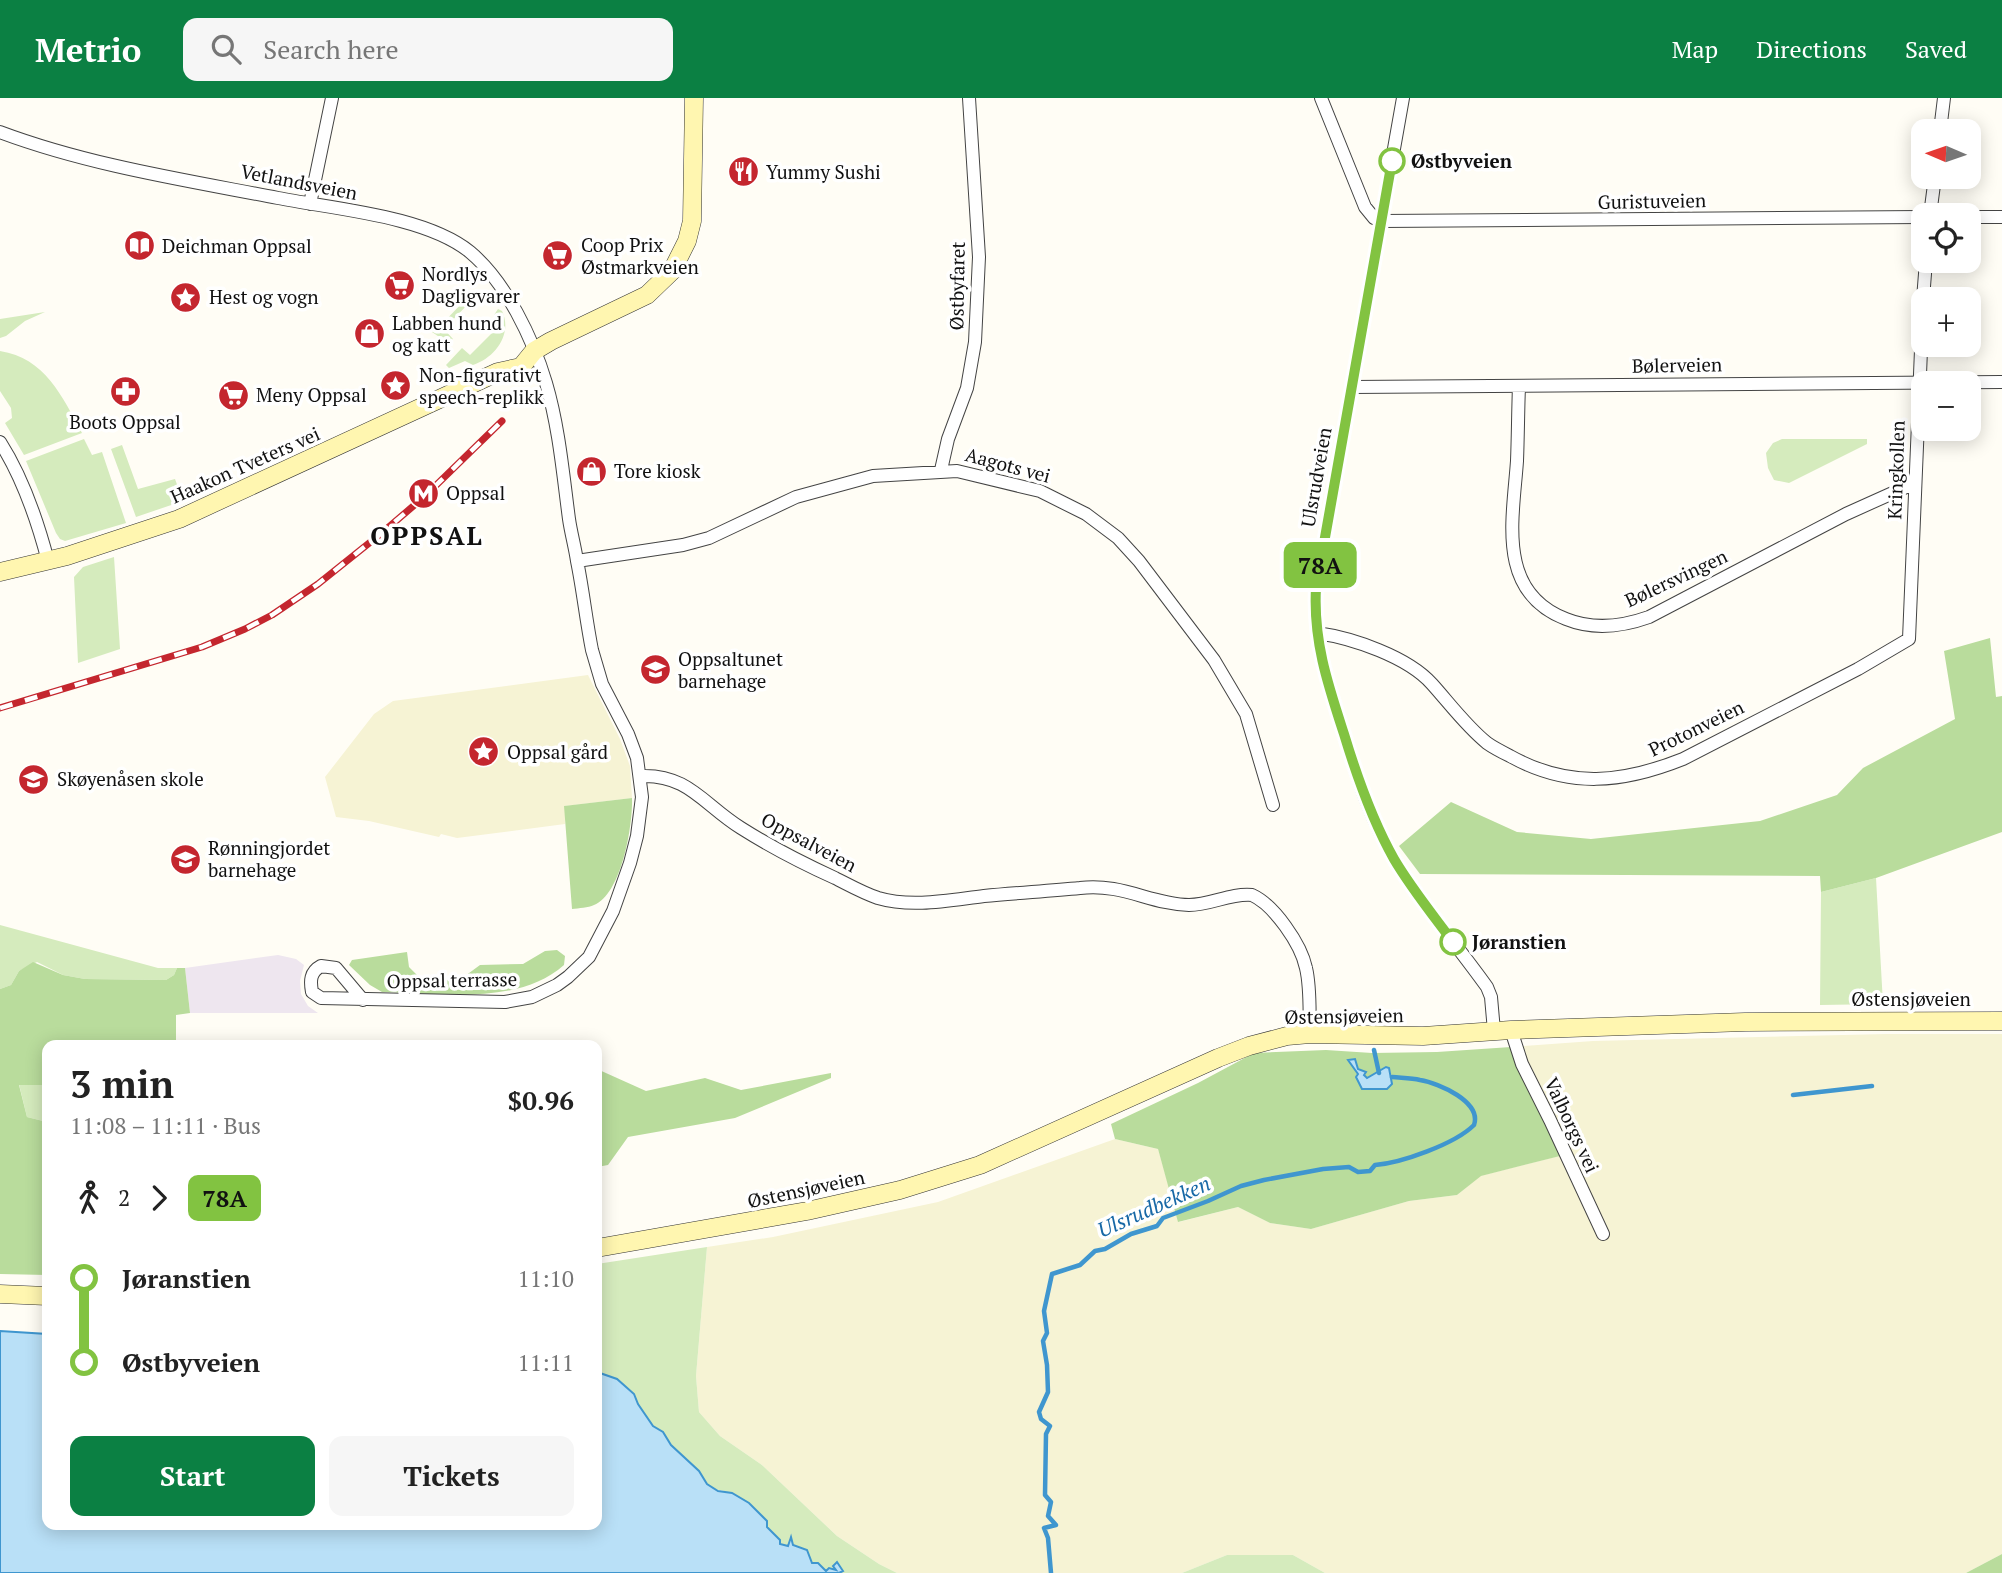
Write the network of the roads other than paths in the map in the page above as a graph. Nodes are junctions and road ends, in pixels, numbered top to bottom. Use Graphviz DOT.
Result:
graph roads {
  1 [pos="332,98"];
  2 [pos="694,98"];
  3 [pos="969,98"];
  4 [pos="1321,98"];
  5 [pos="1403,98"];
  6 [pos="1944,98"];
  7 [pos="1941,119"];
  8 [pos="0,132"];
  9 [pos="310,204"];
  10 [pos="1911,217"];
  11 [pos="1981,217"];
  12 [pos="2002,217"];
  13 [pos="1381,221"];
  14 [pos="534,351"];
  15 [pos="1911,382"];
  16 [pos="1981,382"];
  17 [pos="2002,382"];
  18 [pos="1519,386"];
  19 [pos="1352,387"];
  20 [pos="1916,441"];
  21 [pos="0,442"];
  22 [pos="941,470"];
  23 [pos="1915,482"];
  24 [pos="48,561"];
  25 [pos="577,561"];
  26 [pos="0,572"];
  27 [pos="1317,634"];
  28 [pos="1909,639"];
  29 [pos="640,776"];
  30 [pos="1273,805"];
  31 [pos="363,1000"];
  32 [pos="2002,1021"];
  33 [pos="1503,1031"];
  34 [pos="1310,1034"];
  35 [pos="1602,1234"];
  36 [pos="602,1247"];
  37 [pos="0,1294"];
  38 [pos="42,1296"];
  1 -- 9 [label="street"];
  2 -- 14 [label="main road, Haakon Tveters vei"];
  3 -- 22 [label="street, Østbyfaret"];
  4 -- 13 [label="street"];
  5 -- 13 [label="street, Ulsrudveien"];
  6 -- 7 [label="street"];
  8 -- 9 [label="street, Vetlandsveien"];
  9 -- 14 [label="street, Vetlandsveien"];
  10 -- 13 [label="street, Guristuveien"];
  11 -- 12 [label="street"];
  13 -- 19 [label="street, Ulsrudveien"];
  14 -- 24 [label="main road, Haakon Tveters vei"];
  14 -- 25 [label="street"];
  15 -- 18 [label="street, Bølerveien"];
  16 -- 17 [label="street, Bølerveien"];
  18 -- 19 [label="street, Bølerveien"];
  18 -- 23 [label="street, Bølersvingen"];
  19 -- 27 [label="street, Ulsrudveien"];
  20 -- 23 [label="street, Kringkollen"];
  21 -- 24 [label="street"];
  22 -- 25 [label="street, Aagots vei"];
  22 -- 30 [label="street, Aagots vei"];
  23 -- 28 [label="street, Kringkollen"];
  24 -- 26 [label="main road, Haakon Tveters vei"];
  25 -- 29 [label="street"];
  27 -- 28 [label="street, Protonveien"];
  27 -- 33 [label="street, Ulsrudveien"];
  29 -- 31 [label="street, Oppsal terrasse"];
  29 -- 34 [label="street, Oppsalveien"];
  32 -- 33 [label="main road, Østensjøveien"];
  33 -- 34 [label="main road, Østensjøveien"];
  33 -- 35 [label="street, Valborgs vei"];
  34 -- 36 [label="main road, Østensjøveien"];
  37 -- 38 [label="main road"];
}
